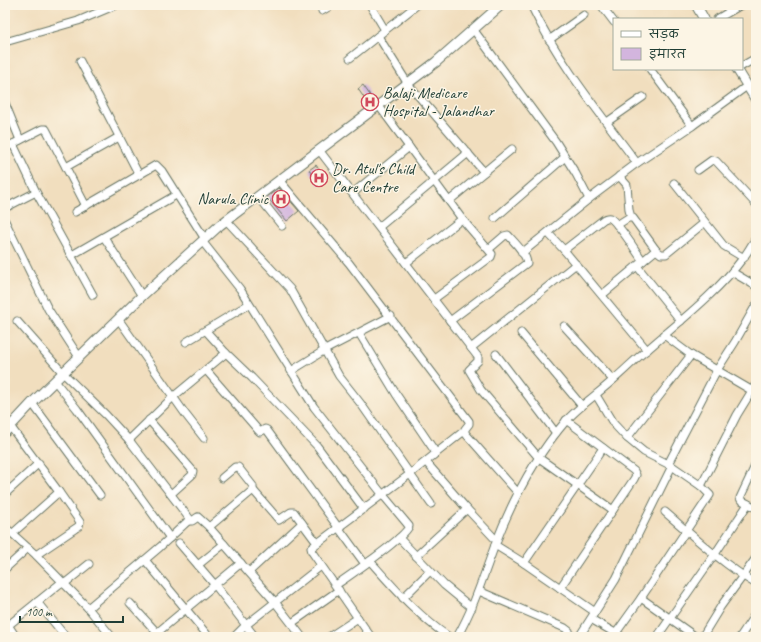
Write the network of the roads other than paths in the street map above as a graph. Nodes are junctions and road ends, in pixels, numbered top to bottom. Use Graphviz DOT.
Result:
graph roads {
  1 [pos="115,5"];
  2 [pos="332,5"];
  3 [pos="370,5"];
  4 [pos="417,5"];
  5 [pos="502,5"];
  6 [pos="531,5"];
  7 [pos="601,5"];
  8 [pos="696,5"];
  9 [pos="741,5"];
  10 [pos="322,11"];
  11 [pos="584,15"];
  12 [pos="703,18"];
  13 [pos="719,18"];
  14 [pos="613,21"];
  15 [pos="473,29"];
  16 [pos="385,30"];
  17 [pos="378,36"];
  18 [pos="549,40"];
  19 [pos="5,42"];
  20 [pos="350,58"];
  21 [pos="756,58"];
  22 [pos="80,61"];
  23 [pos="743,65"];
  24 [pos="651,70"];
  25 [pos="738,70"];
  26 [pos="408,84"];
  27 [pos="747,86"];
  28 [pos="644,97"];
  29 [pos="756,100"];
  30 [pos="5,104"];
  31 [pos="379,106"];
  32 [pos="607,122"];
  33 [pos="692,126"];
  34 [pos="118,137"];
  35 [pos="20,140"];
  36 [pos="13,144"];
  37 [pos="408,147"];
  38 [pos="5,148"];
  39 [pos="512,149"];
  40 [pos="319,150"];
  41 [pos="468,153"];
  42 [pos="565,157"];
  43 [pos="636,163"];
  44 [pos="66,167"];
  45 [pos="698,170"];
  46 [pos="484,172"];
  47 [pos="139,175"];
  48 [pos="619,176"];
  49 [pos="279,180"];
  50 [pos="435,182"];
  51 [pos="674,183"];
  52 [pos="36,192"];
  53 [pos="353,193"];
  54 [pos="176,195"];
  55 [pos="258,196"];
  56 [pos="589,199"];
  57 [pos="449,201"];
  58 [pos="756,204"];
  59 [pos="86,206"];
  60 [pos="5,208"];
  61 [pos="75,212"];
  62 [pos="631,217"];
  63 [pos="495,218"];
  64 [pos="462,219"];
  65 [pos="5,220"];
  66 [pos="226,220"];
  67 [pos="704,223"];
  68 [pos="282,226"];
  69 [pos="617,226"];
  70 [pos="379,227"];
  71 [pos="548,233"];
  72 [pos="104,237"];
  73 [pos="756,238"];
  74 [pos="204,240"];
  75 [pos="489,249"];
  76 [pos="564,250"];
  77 [pos="656,250"];
  78 [pos="522,253"];
  79 [pos="72,255"];
  80 [pos="744,258"];
  81 [pos="643,261"];
  82 [pos="406,263"];
  83 [pos="576,264"];
  84 [pos="637,266"];
  85 [pos="732,272"];
  86 [pos="756,286"];
  87 [pos="602,295"];
  88 [pos="93,296"];
  89 [pos="142,296"];
  90 [pos="434,300"];
  91 [pos="249,304"];
  92 [pos="756,305"];
  93 [pos="391,316"];
  94 [pos="119,320"];
  95 [pos="17,321"];
  96 [pos="450,321"];
  97 [pos="681,321"];
  98 [pos="564,326"];
  99 [pos="206,331"];
  100 [pos="359,333"];
  101 [pos="521,333"];
  102 [pos="664,335"];
  103 [pos="186,342"];
  104 [pos="471,348"];
  105 [pos="325,350"];
  106 [pos="647,350"];
  107 [pos="226,353"];
  108 [pos="496,354"];
  109 [pos="691,354"];
  110 [pos="79,357"];
  111 [pos="206,370"];
  112 [pos="717,370"];
  113 [pos="291,371"];
  114 [pos="63,373"];
  115 [pos="613,380"];
  116 [pos="55,381"];
  117 [pos="755,389"];
  118 [pos="596,395"];
  119 [pos="173,397"];
  120 [pos="32,403"];
  121 [pos="582,406"];
  122 [pos="149,420"];
  123 [pos="566,420"];
  124 [pos="7,429"];
  125 [pos="464,431"];
  126 [pos="556,432"];
  127 [pos="204,438"];
  128 [pos="627,438"];
  129 [pos="129,440"];
  130 [pos="603,448"];
  131 [pos="436,453"];
  132 [pos="539,458"];
  133 [pos="426,462"];
  134 [pos="39,463"];
  135 [pos="670,465"];
  136 [pos="755,467"];
  137 [pos="410,474"];
  138 [pos="222,478"];
  139 [pos="578,485"];
  140 [pos="701,486"];
  141 [pos="253,490"];
  142 [pos="59,492"];
  143 [pos="518,493"];
  144 [pos="5,494"];
  145 [pos="171,494"];
  146 [pos="100,495"];
  147 [pos="383,495"];
  148 [pos="431,504"];
  149 [pos="748,504"];
  150 [pos="756,508"];
  151 [pos="364,509"];
  152 [pos="467,509"];
  153 [pos="613,510"];
  154 [pos="665,512"];
  155 [pos="188,521"];
  156 [pos="302,523"];
  157 [pos="5,527"];
  158 [pos="209,527"];
  159 [pos="339,528"];
  160 [pos="686,530"];
  161 [pos="12,533"];
  162 [pos="170,538"];
  163 [pos="398,538"];
  164 [pos="179,543"];
  165 [pos="317,543"];
  166 [pos="496,543"];
  167 [pos="224,544"];
  168 [pos="28,548"];
  169 [pos="715,554"];
  170 [pos="36,555"];
  171 [pos="416,556"];
  172 [pos="756,558"];
  173 [pos="145,560"];
  174 [pos="368,562"];
  175 [pos="241,563"];
  176 [pos="524,563"];
  177 [pos="89,564"];
  178 [pos="198,565"];
  179 [pos="321,566"];
  180 [pos="5,569"];
  181 [pos="430,571"];
  182 [pos="249,572"];
  183 [pos="743,576"];
  184 [pos="63,583"];
  185 [pos="756,584"];
  186 [pos="215,585"];
  187 [pos="338,588"];
  188 [pos="560,588"];
  189 [pos="479,591"];
  190 [pos="403,598"];
  191 [pos="641,598"];
  192 [pos="37,602"];
  193 [pos="275,602"];
  194 [pos="130,603"];
  195 [pos="88,608"];
  196 [pos="186,608"];
  197 [pos="472,608"];
  198 [pos="595,612"];
  199 [pos="756,613"];
  200 [pos="358,618"];
  201 [pos="591,619"];
  202 [pos="670,619"];
  203 [pos="292,623"];
  204 [pos="246,625"];
  205 [pos="6,626"];
  206 [pos="157,635"];
  207 [pos="619,635"];
  208 [pos="16,637"];
  209 [pos="66,637"];
  210 [pos="112,637"];
  211 [pos="209,637"];
  212 [pos="234,637"];
  213 [pos="255,637"];
  214 [pos="302,637"];
  215 [pos="329,637"];
  216 [pos="372,637"];
  217 [pos="449,637"];
  218 [pos="457,637"];
  219 [pos="566,637"];
  220 [pos="579,637"];
  221 [pos="657,637"];
  222 [pos="696,637"];
  223 [pos="702,637"];
  224 [pos="740,637"];
  1 -- 19 [label="street"];
  2 -- 10 [label="street"];
  3 -- 16 [label="street"];
  4 -- 16 [label="street"];
  5 -- 15 [label="street"];
  6 -- 18 [label="street"];
  7 -- 14 [label="street"];
  8 -- 12 [label="street"];
  9 -- 13 [label="street"];
  11 -- 18 [label="street"];
  15 -- 26 [label="street"];
  15 -- 42 [label="street"];
  16 -- 17 [label="street"];
  17 -- 20 [label="street"];
  17 -- 26 [label="street"];
  18 -- 32 [label="street"];
  21 -- 23 [label="street"];
  22 -- 34 [label="street"];
  24 -- 33 [label="street"];
  25 -- 27 [label="street"];
  26 -- 31 [label="street"];
  26 -- 41 [label="street"];
  27 -- 29 [label="street"];
  27 -- 33 [label="street"];
  28 -- 32 [label="street"];
  30 -- 35 [label="street"];
  31 -- 37 [label="street"];
  31 -- 40 [label="street"];
  32 -- 43 [label="street"];
  33 -- 43 [label="street"];
  34 -- 44 [label="street"];
  34 -- 47 [label="street"];
  35 -- 36 [label="street"];
  35 -- 44 [label="street"];
  36 -- 38 [label="street"];
  36 -- 52 [label="street"];
  37 -- 50 [label="street"];
  37 -- 53 [label="street"];
  39 -- 46 [label="street"];
  40 -- 49 [label="street"];
  40 -- 53 [label="street"];
  41 -- 46 [label="street"];
  41 -- 50 [label="street"];
  42 -- 56 [label="street"];
  42 -- 63 [label="street"];
  43 -- 48 [label="street"];
  44 -- 59 [label="street"];
  45 -- 58 [label="street"];
  46 -- 57 [label="street"];
  47 -- 54 [label="street"];
  47 -- 59 [label="street"];
  48 -- 56 [label="street"];
  48 -- 62 [label="street"];
  49 -- 55 [label="street"];
  49 -- 93 [label="street"];
  50 -- 57 [label="street"];
  50 -- 70 [label="street"];
  51 -- 67 [label="street"];
  52 -- 60 [label="street"];
  52 -- 79 [label="street"];
  53 -- 70 [label="street"];
  54 -- 72 [label="street"];
  54 -- 74 [label="street"];
  55 -- 66 [label="street"];
  55 -- 68 [label="street"];
  56 -- 71 [label="street"];
  57 -- 64 [label="street"];
  59 -- 61 [label="street"];
  62 -- 69 [label="street"];
  62 -- 77 [label="street"];
  64 -- 75 [label="street"];
  64 -- 82 [label="street"];
  65 -- 110 [label="street"];
  66 -- 74 [label="street"];
  66 -- 105 [label="street"];
  67 -- 77 [label="street"];
  67 -- 80 [label="street"];
  69 -- 76 [label="street"];
  69 -- 81 [label="street"];
  70 -- 82 [label="street"];
  71 -- 76 [label="street"];
  71 -- 78 [label="street"];
  72 -- 79 [label="street"];
  72 -- 89 [label="street"];
  73 -- 80 [label="street"];
  74 -- 89 [label="street"];
  74 -- 91 [label="street"];
  75 -- 78 [label="street"];
  75 -- 90 [label="street"];
  76 -- 83 [label="street"];
  77 -- 81 [label="street"];
  78 -- 96 [label="street"];
  79 -- 88 [label="street"];
  80 -- 85 [label="street"];
  81 -- 84 [label="street"];
  82 -- 90 [label="street"];
  83 -- 87 [label="street"];
  83 -- 104 [label="street"];
  84 -- 87 [label="street"];
  84 -- 97 [label="street"];
  85 -- 86 [label="street"];
  85 -- 97 [label="street"];
  87 -- 106 [label="street"];
  89 -- 94 [label="street"];
  90 -- 96 [label="street"];
  91 -- 99 [label="street"];
  91 -- 113 [label="street"];
  92 -- 112 [label="street"];
  93 -- 100 [label="street"];
  93 -- 125 [label="street"];
  94 -- 110 [label="street"];
  94 -- 119 [label="street"];
  95 -- 114 [label="street"];
  96 -- 104 [label="street"];
  97 -- 102 [label="street"];
  98 -- 115 [label="street"];
  99 -- 103 [label="street"];
  99 -- 107 [label="street"];
  100 -- 105 [label="street"];
  100 -- 131 [label="street"];
  101 -- 121 [label="street"];
  102 -- 106 [label="street"];
  102 -- 109 [label="street"];
  104 -- 132 [label="street"];
  105 -- 113 [label="street"];
  105 -- 137 [label="street"];
  106 -- 115 [label="street"];
  107 -- 111 [label="street"];
  107 -- 151 [label="street"];
  108 -- 126 [label="street"];
  109 -- 112 [label="street"];
  109 -- 128 [label="street"];
  110 -- 114 [label="street"];
  111 -- 119 [label="street"];
  111 -- 159 [label="street"];
  112 -- 117 [label="street"];
  112 -- 135 [label="street"];
  113 -- 147 [label="street"];
  114 -- 116 [label="street"];
  114 -- 129 [label="street"];
  115 -- 118 [label="street"];
  116 -- 120 [label="street"];
  116 -- 162 [label="street"];
  117 -- 140 [label="street"];
  118 -- 121 [label="street"];
  118 -- 128 [label="street"];
  119 -- 122 [label="street"];
  119 -- 127 [label="street"];
  120 -- 124 [label="street"];
  120 -- 146 [label="street"];
  121 -- 123 [label="street"];
  122 -- 129 [label="street"];
  122 -- 145 [label="street"];
  123 -- 126 [label="street"];
  123 -- 130 [label="street"];
  124 -- 134 [label="street"];
  125 -- 131 [label="street"];
  125 -- 143 [label="street"];
  126 -- 132 [label="street"];
  128 -- 135 [label="street"];
  129 -- 145 [label="street"];
  130 -- 139 [label="street"];
  130 -- 153 [label="street"];
  131 -- 133 [label="street"];
  132 -- 139 [label="street"];
  132 -- 143 [label="street"];
  133 -- 137 [label="street"];
  133 -- 152 [label="street"];
  134 -- 142 [label="street"];
  134 -- 144 [label="street"];
  135 -- 140 [label="street"];
  135 -- 198 [label="street"];
  136 -- 149 [label="street"];
  137 -- 147 [label="street"];
  137 -- 148 [label="street"];
  138 -- 141 [label="street"];
  139 -- 153 [label="street"];
  139 -- 176 [label="street"];
  140 -- 160 [label="street"];
  141 -- 156 [label="street"];
  141 -- 158 [label="street"];
  142 -- 161 [label="street"];
  142 -- 170 [label="street"];
  143 -- 166 [label="street"];
  145 -- 155 [label="street"];
  147 -- 151 [label="street"];
  147 -- 163 [label="street"];
  149 -- 150 [label="street"];
  149 -- 169 [label="street"];
  151 -- 159 [label="street"];
  152 -- 166 [label="street"];
  152 -- 171 [label="street"];
  153 -- 188 [label="street"];
  154 -- 160 [label="street"];
  155 -- 158 [label="street"];
  155 -- 162 [label="street"];
  156 -- 165 [label="street"];
  156 -- 182 [label="street"];
  157 -- 161 [label="street"];
  158 -- 167 [label="street"];
  159 -- 165 [label="street"];
  159 -- 174 [label="street"];
  160 -- 169 [label="street"];
  160 -- 191 [label="street"];
  161 -- 168 [label="street"];
  162 -- 173 [label="street"];
  163 -- 171 [label="street"];
  163 -- 174 [label="street"];
  164 -- 178 [label="street"];
  165 -- 179 [label="street"];
  166 -- 176 [label="street"];
  166 -- 189 [label="street"];
  167 -- 175 [label="street"];
  167 -- 178 [label="street"];
  168 -- 170 [label="street"];
  168 -- 180 [label="street"];
  169 -- 183 [label="street"];
  169 -- 202 [label="street"];
  170 -- 184 [label="street"];
  171 -- 181 [label="street"];
  172 -- 183 [label="street"];
  173 -- 195 [label="street"];
  173 -- 196 [label="street"];
  174 -- 187 [label="street"];
  174 -- 190 [label="street"];
  175 -- 182 [label="street"];
  175 -- 186 [label="street"];
  176 -- 188 [label="street"];
  177 -- 184 [label="street"];
  178 -- 186 [label="street"];
  179 -- 187 [label="street"];
  179 -- 193 [label="street"];
  181 -- 190 [label="street"];
  181 -- 197 [label="street"];
  182 -- 193 [label="street"];
  183 -- 185 [label="street"];
  183 -- 223 [label="street"];
  184 -- 192 [label="street"];
  184 -- 195 [label="street"];
  186 -- 196 [label="street"];
  186 -- 204 [label="street"];
  187 -- 200 [label="street"];
  187 -- 203 [label="street"];
  188 -- 198 [label="street"];
  189 -- 197 [label="street"];
  189 -- 219 [label="street"];
  190 -- 217 [label="street"];
  191 -- 202 [label="street"];
  191 -- 207 [label="street"];
  192 -- 205 [label="street"];
  192 -- 209 [label="street"];
  193 -- 203 [label="street"];
  193 -- 204 [label="street"];
  194 -- 206 [label="street"];
  195 -- 210 [label="street"];
  196 -- 206 [label="street"];
  196 -- 211 [label="street"];
  197 -- 218 [label="street"];
  198 -- 201 [label="street"];
  199 -- 224 [label="street"];
  200 -- 215 [label="street"];
  200 -- 216 [label="street"];
  201 -- 207 [label="street"];
  201 -- 220 [label="street"];
  202 -- 221 [label="street"];
  202 -- 222 [label="street"];
  203 -- 214 [label="street"];
  204 -- 212 [label="street"];
  204 -- 213 [label="street"];
  205 -- 208 [label="street"];
}
